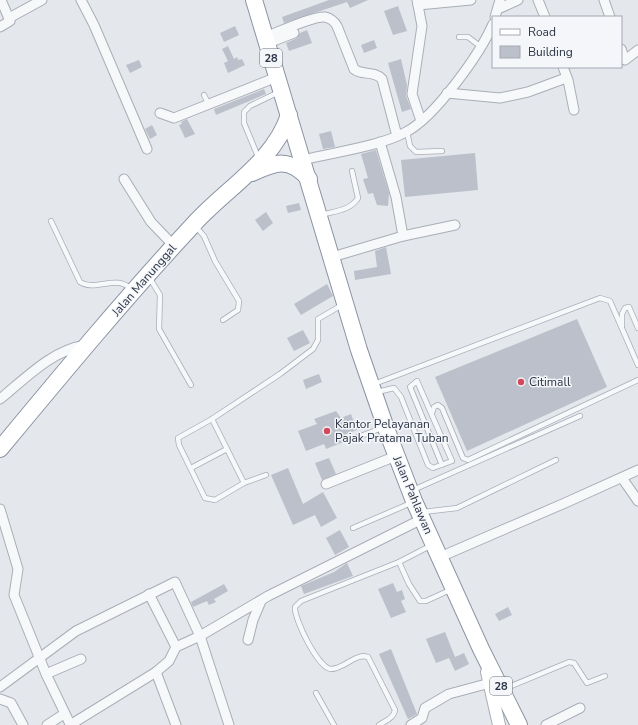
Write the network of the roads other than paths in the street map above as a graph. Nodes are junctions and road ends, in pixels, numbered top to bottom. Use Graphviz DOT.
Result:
graph roads {
  1 [pos="1,0"];
  2 [pos="42,0"];
  3 [pos="81,0"];
  4 [pos="254,0"];
  5 [pos="472,0"];
  6 [pos="518,0"];
  7 [pos="538,0"];
  8 [pos="604,0"];
  9 [pos="417,2"];
  10 [pos="498,9"];
  11 [pos="545,16"];
  12 [pos="610,16"];
  13 [pos="9,18"];
  14 [pos="492,26"];
  15 [pos="0,27"];
  16 [pos="459,37"];
  17 [pos="266,40"];
  18 [pos="481,47"];
  19 [pos="638,50"];
  20 [pos="622,52"];
  21 [pos="563,68"];
  22 [pos="566,78"];
  23 [pos="279,84"];
  24 [pos="447,93"];
  25 [pos="204,95"];
  26 [pos="209,104"];
  27 [pos="574,110"];
  28 [pos="160,113"];
  29 [pos="290,115"];
  30 [pos="421,121"];
  31 [pos="407,132"];
  32 [pos="397,136"];
  33 [pos="380,142"];
  34 [pos="147,149"];
  35 [pos="442,151"];
  36 [pos="301,153"];
  37 [pos="260,161"];
  38 [pos="352,171"];
  39 [pos="242,178"];
  40 [pos="124,179"];
  41 [pos="309,179"];
  42 [pos="319,215"];
  43 [pos="51,221"];
  44 [pos="194,224"];
  45 [pos="455,225"];
  46 [pos="403,236"];
  47 [pos="174,246"];
  48 [pos="332,258"];
  49 [pos="148,275"];
  50 [pos="133,292"];
  51 [pos="345,303"];
  52 [pos="223,320"];
  53 [pos="638,328"];
  54 [pos="622,330"];
  55 [pos="88,344"];
  56 [pos="638,365"];
  57 [pos="638,380"];
  58 [pos="191,385"];
  59 [pos="372,389"];
  60 [pos="0,399"];
  61 [pos="432,413"];
  62 [pos="580,416"];
  63 [pos="212,419"];
  64 [pos="386,427"];
  65 [pos="350,440"];
  66 [pos="0,449"];
  67 [pos="227,449"];
  68 [pos="396,456"];
  69 [pos="463,458"];
  70 [pos="556,460"];
  71 [pos="442,465"];
  72 [pos="465,467"];
  73 [pos="191,468"];
  74 [pos="638,470"];
  75 [pos="266,475"];
  76 [pos="622,478"];
  77 [pos="244,484"];
  78 [pos="326,484"];
  79 [pos="638,501"];
  80 [pos="416,506"];
  81 [pos="0,509"];
  82 [pos="353,528"];
  83 [pos="437,551"];
  84 [pos="399,562"];
  85 [pos="454,588"];
  86 [pos="149,594"];
  87 [pos="261,602"];
  88 [pos="200,636"];
  89 [pos="248,640"];
  90 [pos="176,647"];
  91 [pos="39,656"];
  92 [pos="81,659"];
  93 [pos="156,672"];
  94 [pos="46,674"];
  95 [pos="605,676"];
  96 [pos="496,686"];
  97 [pos="0,687"];
  98 [pos="316,694"];
  99 [pos="0,699"];
  100 [pos="580,708"];
  101 [pos="64,714"];
  102 [pos="23,725"];
  103 [pos="47,725"];
  104 [pos="70,725"];
  105 [pos="176,725"];
  106 [pos="229,725"];
  107 [pos="334,725"];
  108 [pos="379,725"];
  109 [pos="411,725"];
  110 [pos="499,725"];
  111 [pos="519,725"];
  112 [pos="546,725"];
  1 -- 13 [label="street"];
  2 -- 13 [label="street"];
  3 -- 34 [label="street"];
  4 -- 17 [label="highway, 28"];
  5 -- 9 [label="street"];
  6 -- 10 [label="street"];
  7 -- 11 [label="street"];
  8 -- 12 [label="street"];
  9 -- 30 [label="street"];
  13 -- 15 [label="street"];
  14 -- 18 [label="street"];
  16 -- 18 [label="lane"];
  17 -- 23 [label="highway, 28"];
  17 -- 32 [label="street"];
  18 -- 24 [label="street"];
  19 -- 20 [label="street"];
  21 -- 22 [label="street"];
  22 -- 24 [label="street"];
  22 -- 27 [label="street"];
  23 -- 26 [label="street"];
  23 -- 29 [label="highway, 28"];
  23 -- 37 [label="lane"];
  24 -- 30 [label="street"];
  25 -- 26 [label="lane"];
  26 -- 28 [label="street"];
  29 -- 36 [label="highway, 28"];
  29 -- 37 [label="highway, Jalan Manunggal"];
  30 -- 31 [label="street"];
  31 -- 32 [label="street"];
  31 -- 35 [label="lane"];
  32 -- 33 [label="street"];
  33 -- 36 [label="street"];
  33 -- 46 [label="street"];
  36 -- 41 [label="highway, Jalan Pahlawan / 28"];
  37 -- 39 [label="highway, Jalan Manunggal"];
  38 -- 42 [label="lane"];
  39 -- 41 [label="highway"];
  39 -- 44 [label="highway, Jalan Manunggal"];
  40 -- 47 [label="street"];
  41 -- 42 [label="highway, Jalan Pahlawan / 28"];
  42 -- 48 [label="highway, Jalan Pahlawan / 28"];
  43 -- 50 [label="lane"];
  44 -- 47 [label="highway, Jalan Manunggal"];
  44 -- 52 [label="lane"];
  45 -- 46 [label="street"];
  46 -- 48 [label="street"];
  47 -- 49 [label="highway, Jalan Manunggal"];
  48 -- 51 [label="highway, Jalan Pahlawan / 28"];
  49 -- 50 [label="highway, Jalan Manunggal"];
  49 -- 58 [label="lane"];
  50 -- 55 [label="highway, Jalan Manunggal"];
  51 -- 59 [label="highway, Jalan Pahlawan / 28"];
  51 -- 63 [label="lane"];
  53 -- 54 [label="lane"];
  54 -- 56 [label="lane"];
  54 -- 59 [label="lane"];
  55 -- 60 [label="street"];
  55 -- 66 [label="highway, Jalan Manunggal"];
  57 -- 69 [label="lane"];
  59 -- 64 [label="highway, Jalan Pahlawan / 28"];
  59 -- 71 [label="lane"];
  61 -- 69 [label="lane"];
  61 -- 71 [label="lane"];
  61 -- 71 [label="lane"];
  62 -- 72 [label="lane"];
  63 -- 67 [label="lane"];
  63 -- 73 [label="lane"];
  64 -- 65 [label="lane"];
  64 -- 68 [label="highway, Jalan Pahlawan / 28"];
  67 -- 73 [label="lane"];
  67 -- 77 [label="lane"];
  68 -- 78 [label="street"];
  68 -- 80 [label="highway, Jalan Pahlawan / 28"];
  69 -- 72 [label="lane"];
  70 -- 80 [label="lane"];
  72 -- 80 [label="lane"];
  73 -- 77 [label="lane"];
  74 -- 76 [label="street"];
  75 -- 77 [label="lane"];
  76 -- 79 [label="street"];
  76 -- 83 [label="street"];
  80 -- 82 [label="lane"];
  80 -- 83 [label="highway, Jalan Pahlawan / 28"];
  80 -- 87 [label="street"];
  81 -- 91 [label="street"];
  83 -- 84 [label="lane"];
  83 -- 85 [label="highway, Jalan Pahlawan / 28"];
  84 -- 85 [label="lane"];
  84 -- 108 [label="lane"];
  85 -- 96 [label="highway, Jalan Pahlawan / 28"];
  86 -- 88 [label="street"];
  86 -- 90 [label="street"];
  86 -- 91 [label="street"];
  87 -- 88 [label="street"];
  87 -- 89 [label="street"];
  88 -- 90 [label="street"];
  88 -- 106 [label="street"];
  90 -- 93 [label="street"];
  91 -- 94 [label="street"];
  91 -- 97 [label="street"];
  92 -- 94 [label="street"];
  93 -- 104 [label="street"];
  93 -- 105 [label="street"];
  94 -- 101 [label="street"];
  95 -- 96 [label="lane"];
  96 -- 109 [label="street"];
  96 -- 110 [label="main road"];
  96 -- 111 [label="highway, 28"];
  98 -- 107 [label="lane"];
  99 -- 102 [label="street"];
  100 -- 112 [label="street"];
  101 -- 103 [label="street"];
  101 -- 104 [label="street"];
}
